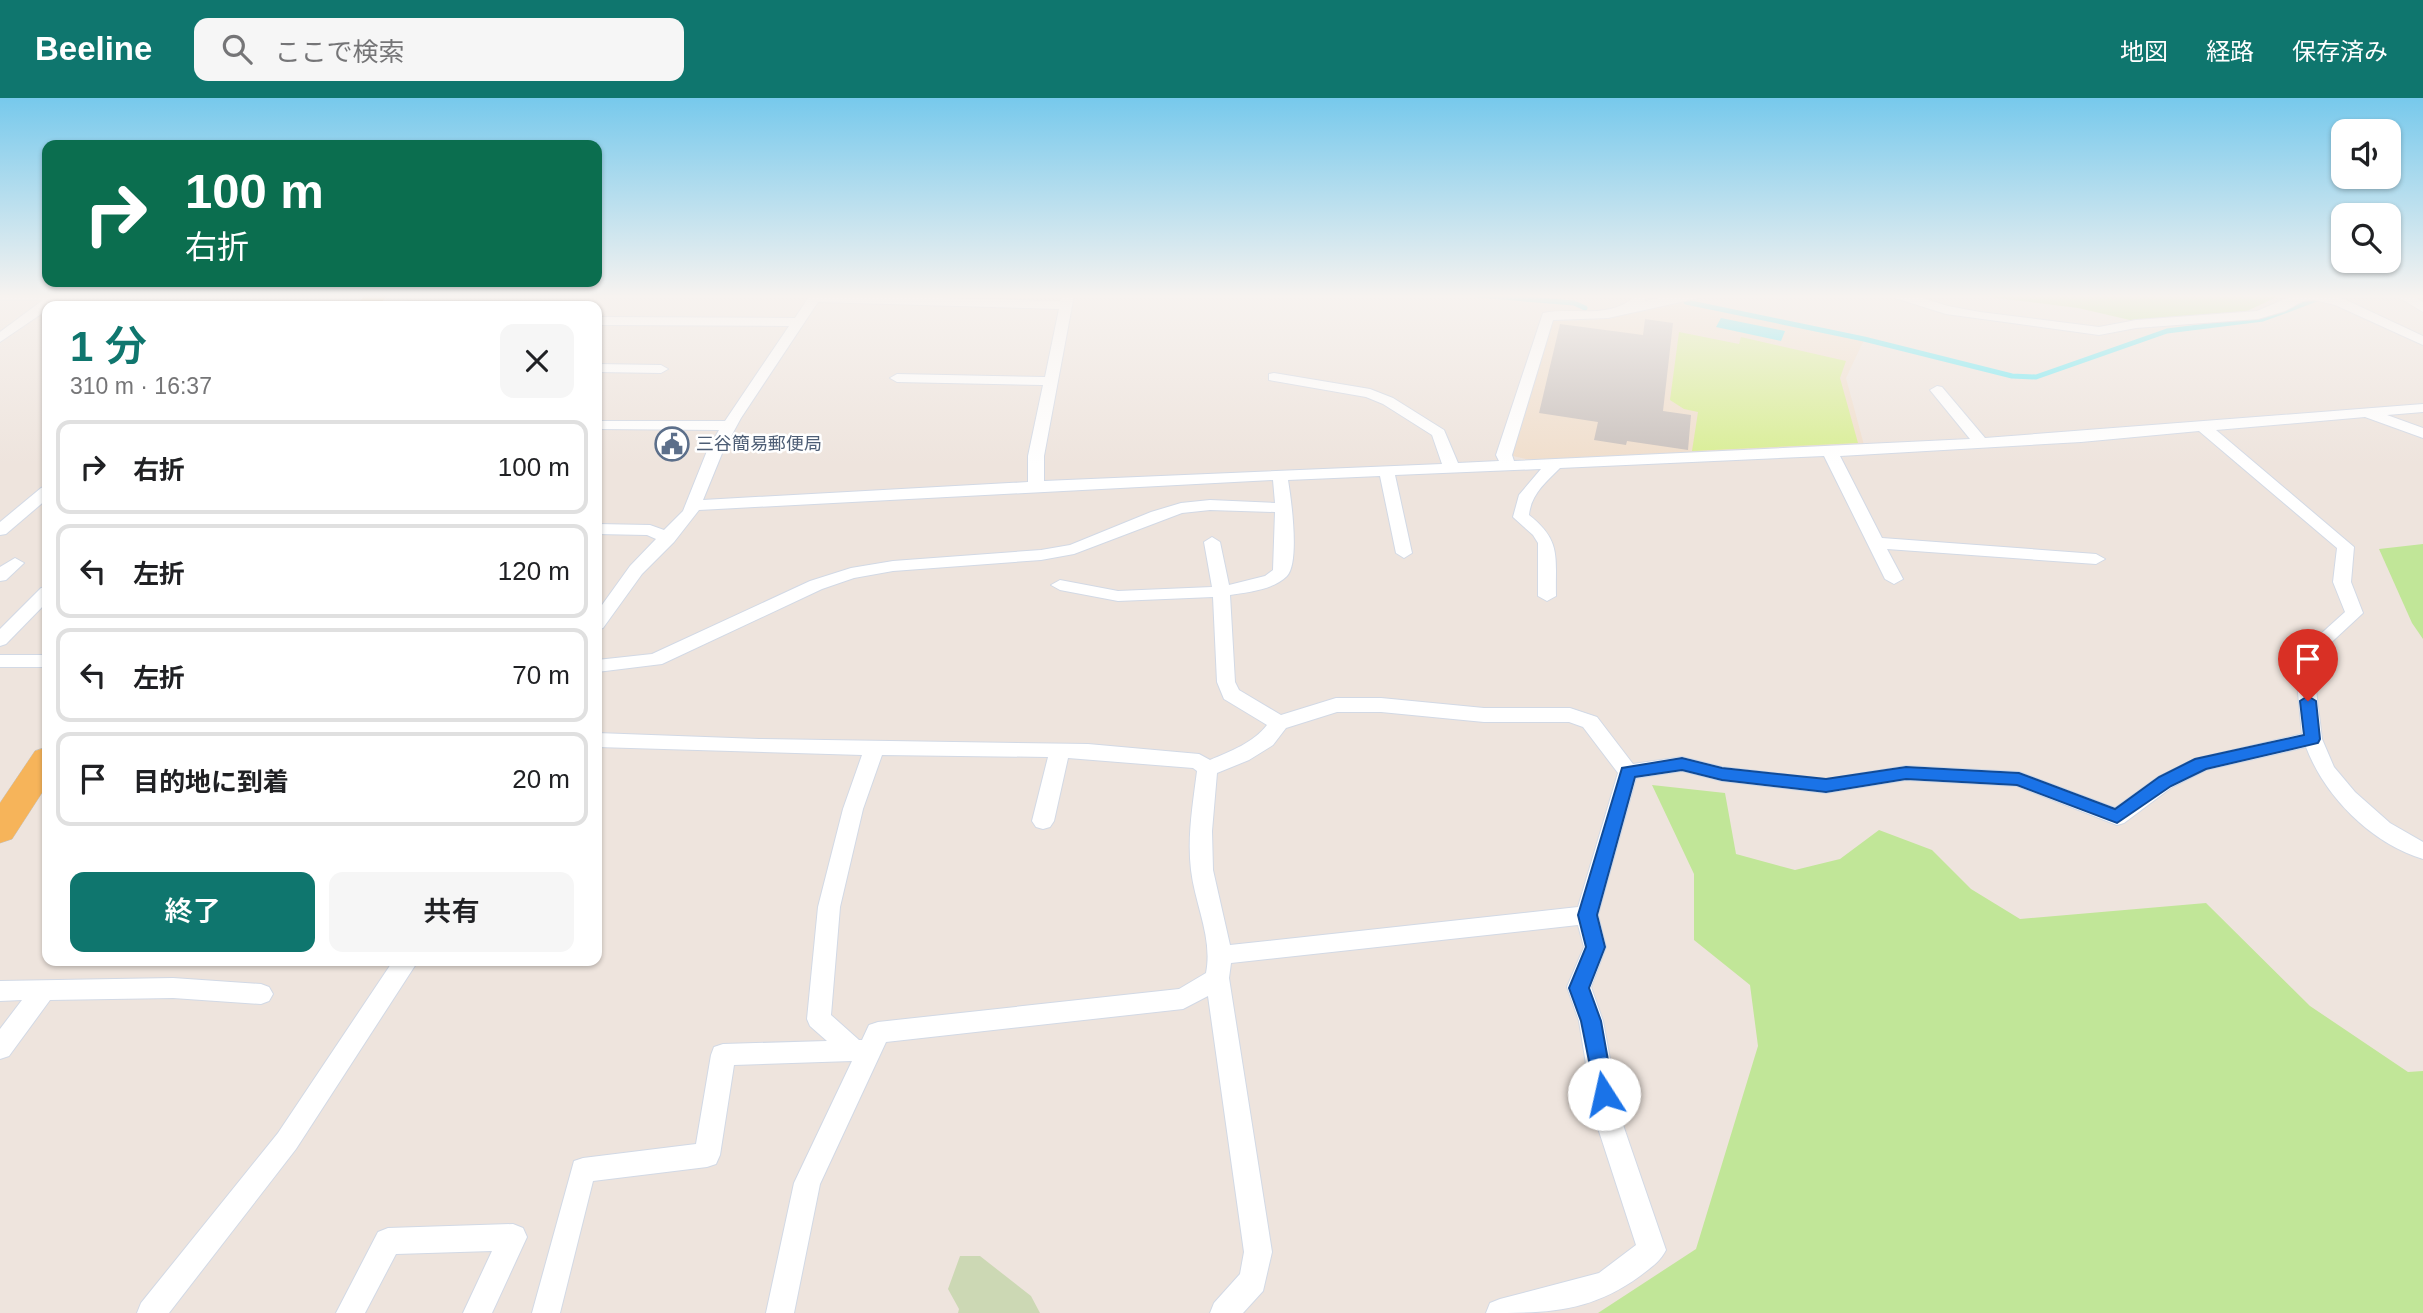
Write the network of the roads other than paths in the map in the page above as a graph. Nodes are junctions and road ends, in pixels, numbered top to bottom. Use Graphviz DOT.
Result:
graph roads {
  1 [pos="779,352"];
  2 [pos="1058,352"];
  3 [pos="1537,352"];
  4 [pos="602,368"];
  5 [pos="661,369"];
  6 [pos="1274,377"];
  7 [pos="897,378"];
  8 [pos="1052,381"];
  9 [pos="1937,390"];
  10 [pos="2423,408"];
  11 [pos="2366,413"];
  12 [pos="602,425"];
  13 [pos="729,426"];
  14 [pos="2203,427"];
  15 [pos="2423,433"];
  16 [pos="1981,443"];
  17 [pos="1830,452"];
  18 [pos="1554,465"];
  19 [pos="1509,467"];
  20 [pos="1452,469"];
  21 [pos="1387,473"];
  22 [pos="1280,477"];
  23 [pos="1036,486"];
  24 [pos="42,495"];
  25 [pos="695,505"];
  26 [pos="1285,508"];
  27 [pos="24,509"];
  28 [pos="42,509"];
  29 [pos="602,529"];
  30 [pos="0,530"];
  31 [pos="668,538"];
  32 [pos="1212,542"];
  33 [pos="1876,544"];
  34 [pos="1404,553"];
  35 [pos="2096,559"];
  36 [pos="15,563"];
  37 [pos="0,576"];
  38 [pos="1894,579"];
  39 [pos="1060,584"];
  40 [pos="1221,590"];
  41 [pos="1547,596"];
  42 [pos="42,599"];
  43 [pos="602,617"];
  44 [pos="0,640"];
  45 [pos="0,661"];
  46 [pos="42,662"];
  47 [pos="602,665"];
  48 [pos="1279,723"];
  49 [pos="2312,739"];
  50 [pos="602,740"];
  51 [pos="874,748"];
  52 [pos="1060,751"];
  53 [pos="42,767"];
  54 [pos="1207,769"];
  55 [pos="1628,772"];
  56 [pos="1043,821"];
  57 [pos="0,831"];
  58 [pos="2423,850"];
  59 [pos="1587,915"];
  60 [pos="403,966"];
  61 [pos="1219,966"];
  62 [pos="44,990"];
  63 [pos="0,991"];
  64 [pos="261,994"];
  65 [pos="0,1048"];
  66 [pos="862,1050"];
  67 [pos="151,1313"];
  68 [pos="350,1313"];
  69 [pos="477,1313"];
  70 [pos="546,1313"];
  71 [pos="780,1313"];
  72 [pos="1224,1313"];
  73 [pos="1500,1313"];
  1 -- 13 [label="street"];
  2 -- 8 [label="street"];
  3 -- 19 [label="street"];
  4 -- 5 [label="street"];
  6 -- 20 [label="street"];
  7 -- 8 [label="street"];
  8 -- 23 [label="street"];
  9 -- 16 [label="street"];
  10 -- 11 [label="street"];
  11 -- 14 [label="street"];
  11 -- 15 [label="street"];
  12 -- 13 [label="street"];
  13 -- 25 [label="street"];
  14 -- 16 [label="street"];
  14 -- 49 [label="street"];
  16 -- 17 [label="street"];
  17 -- 18 [label="street"];
  17 -- 33 [label="street"];
  18 -- 19 [label="street"];
  18 -- 41 [label="street"];
  19 -- 20 [label="street"];
  20 -- 21 [label="street"];
  21 -- 22 [label="street"];
  21 -- 34 [label="street"];
  22 -- 23 [label="street"];
  22 -- 26 [label="street"];
  23 -- 25 [label="street"];
  24 -- 27 [label="street"];
  25 -- 31 [label="street"];
  26 -- 40 [label="street"];
  26 -- 47 [label="street"];
  27 -- 28 [label="street"];
  27 -- 30 [label="street"];
  29 -- 31 [label="street"];
  31 -- 43 [label="street"];
  32 -- 40 [label="street"];
  33 -- 35 [label="street"];
  33 -- 38 [label="street"];
  36 -- 37 [label="street"];
  39 -- 40 [label="street"];
  40 -- 48 [label="street"];
  42 -- 44 [label="street"];
  45 -- 46 [label="street"];
  48 -- 54 [label="street"];
  48 -- 55 [label="street"];
  49 -- 55 [label="street"];
  49 -- 58 [label="street"];
  50 -- 51 [label="street"];
  51 -- 52 [label="street"];
  51 -- 66 [label="street"];
  52 -- 54 [label="street"];
  52 -- 56 [label="street"];
  53 -- 57 [label="main road"];
  54 -- 61 [label="street"];
  55 -- 59 [label="street"];
  59 -- 61 [label="street"];
  59 -- 73 [label="street"];
  60 -- 67 [label="street"];
  61 -- 66 [label="street"];
  61 -- 72 [label="street"];
  62 -- 63 [label="street"];
  62 -- 64 [label="street"];
  62 -- 65 [label="street"];
  66 -- 70 [label="street"];
  66 -- 71 [label="street"];
  68 -- 69 [label="street"];
}
